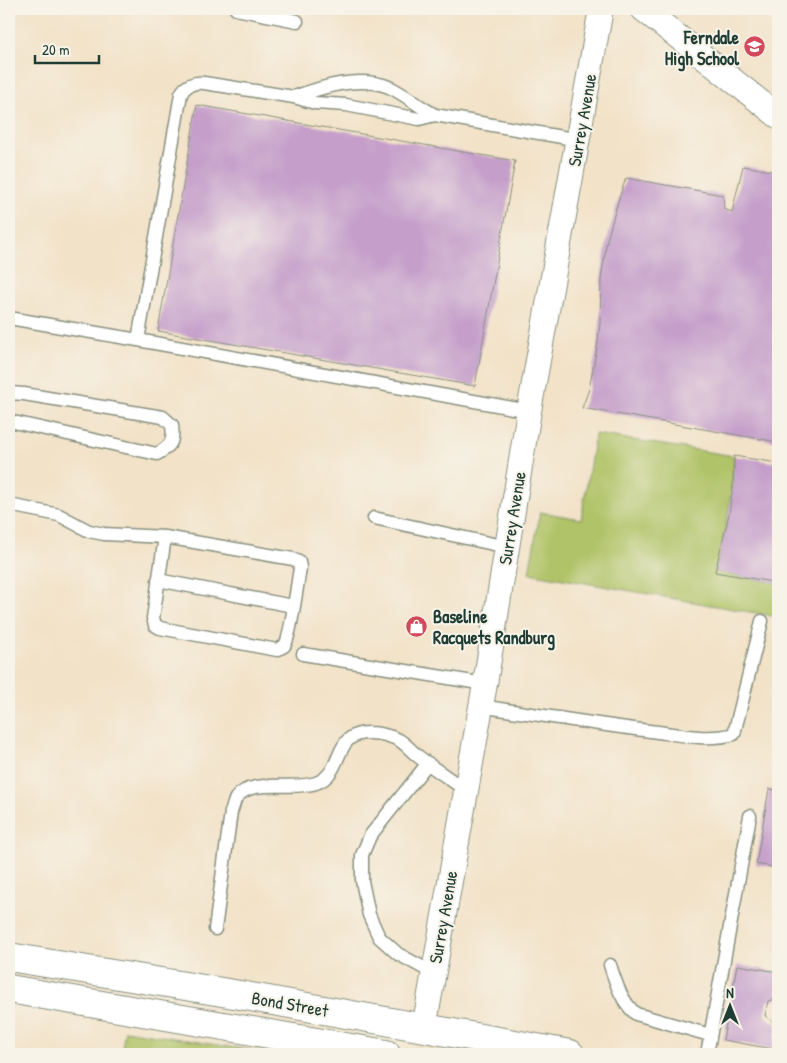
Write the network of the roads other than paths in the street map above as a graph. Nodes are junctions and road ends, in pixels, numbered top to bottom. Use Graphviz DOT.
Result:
graph roads {
  1 [pos="236,9"];
  2 [pos="602,9"];
  3 [pos="643,9"];
  4 [pos="297,21"];
  5 [pos="294,97"];
  6 [pos="435,115"];
  7 [pos="778,116"];
  8 [pos="579,140"];
  9 [pos="9,318"];
  10 [pos="138,340"];
  11 [pos="9,393"];
  12 [pos="529,411"];
  13 [pos="9,421"];
  14 [pos="9,505"];
  15 [pos="374,518"];
  16 [pos="165,538"];
  17 [pos="507,547"];
  18 [pos="158,580"];
  19 [pos="293,606"];
  20 [pos="762,621"];
  21 [pos="302,654"];
  22 [pos="483,695"];
  23 [pos="428,763"];
  24 [pos="466,790"];
  25 [pos="750,816"];
  26 [pos="215,929"];
  27 [pos="9,957"];
  28 [pos="610,965"];
  29 [pos="433,973"];
  30 [pos="9,990"];
  31 [pos="424,1028"];
  32 [pos="710,1035"];
  33 [pos="386,1054"];
  34 [pos="570,1054"];
  35 [pos="707,1054"];
  1 -- 4 [label="lane"];
  2 -- 8 [label="street, Surrey Avenue"];
  3 -- 7 [label="street"];
  5 -- 6 [label="lane"];
  5 -- 6 [label="lane"];
  5 -- 10 [label="lane"];
  6 -- 8 [label="lane"];
  8 -- 12 [label="street, Surrey Avenue"];
  9 -- 10 [label="lane"];
  10 -- 12 [label="lane"];
  11 -- 13 [label="lane"];
  12 -- 17 [label="street, Surrey Avenue"];
  14 -- 16 [label="lane"];
  15 -- 17 [label="lane"];
  16 -- 18 [label="lane"];
  16 -- 19 [label="lane"];
  17 -- 22 [label="street, Surrey Avenue"];
  18 -- 19 [label="lane"];
  18 -- 19 [label="lane"];
  20 -- 22 [label="lane"];
  21 -- 22 [label="lane"];
  22 -- 24 [label="street, Surrey Avenue"];
  23 -- 24 [label="lane"];
  23 -- 26 [label="lane"];
  23 -- 29 [label="lane"];
  24 -- 29 [label="street, Surrey Avenue"];
  25 -- 32 [label="lane"];
  27 -- 31 [label="street, Bond Street"];
  28 -- 32 [label="lane"];
  29 -- 31 [label="street, Surrey Avenue"];
  30 -- 33 [label="street, Bond Street"];
  31 -- 34 [label="street, Bond Street"];
  32 -- 35 [label="lane"];
}
